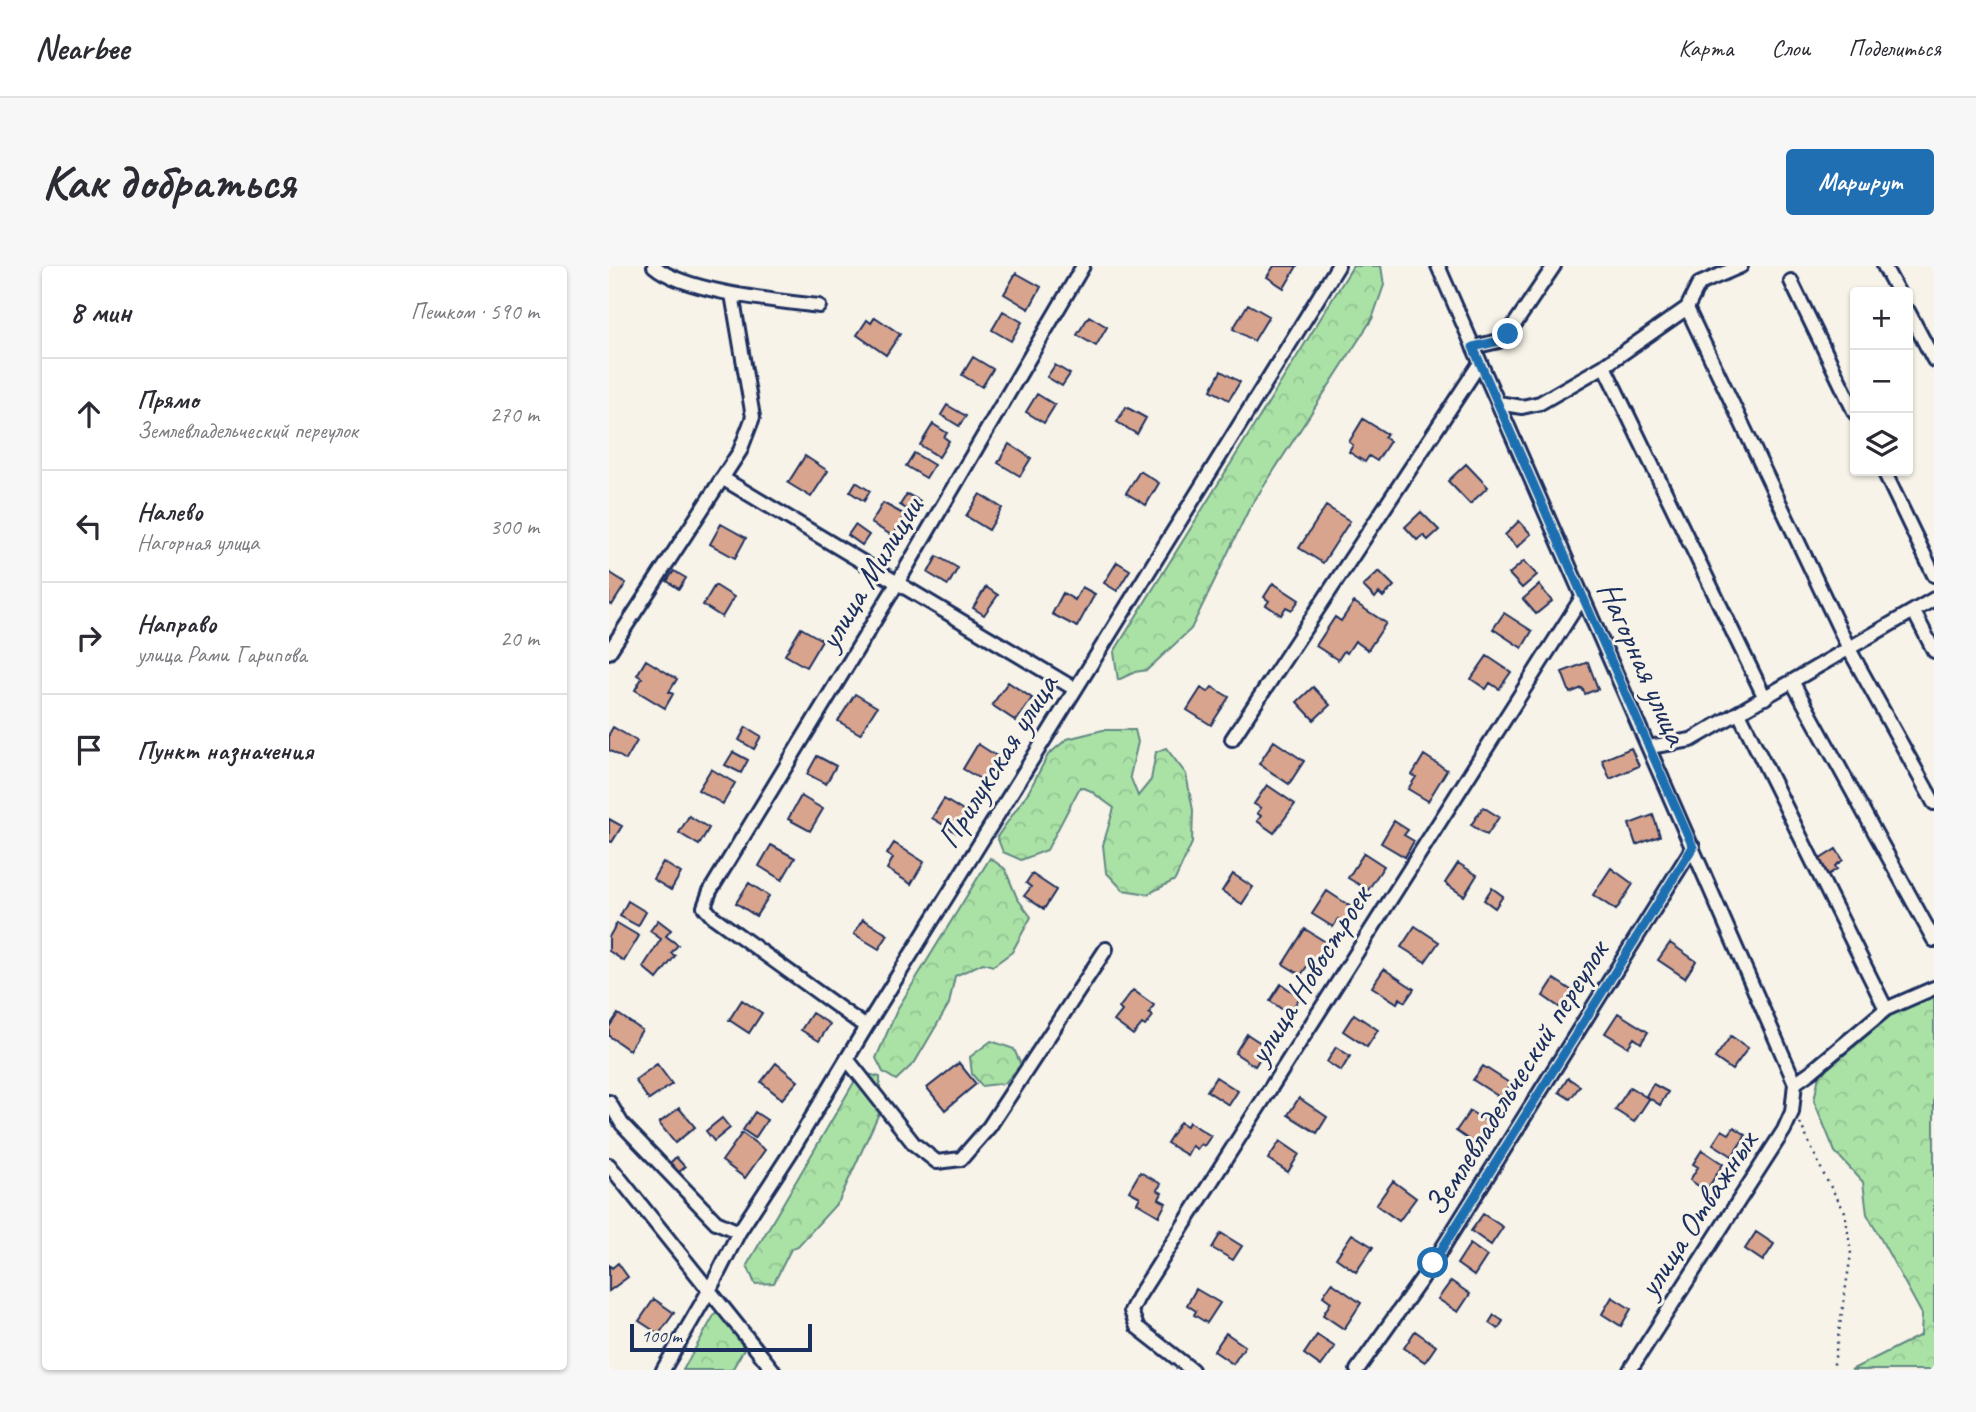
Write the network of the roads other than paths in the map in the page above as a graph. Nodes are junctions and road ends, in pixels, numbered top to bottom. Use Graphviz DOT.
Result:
graph roads {
  1 [pos="654,266"];
  2 [pos="1083,266"];
  3 [pos="1338,266"];
  4 [pos="1437,266"];
  5 [pos="1554,266"];
  6 [pos="1741,266"];
  7 [pos="1884,266"];
  8 [pos="1791,281"];
  9 [pos="1895,287"];
  10 [pos="732,294"];
  11 [pos="820,306"];
  12 [pos="1687,308"];
  13 [pos="1913,320"];
  14 [pos="1473,347"];
  15 [pos="1934,360"];
  16 [pos="1480,363"];
  17 [pos="1604,366"];
  18 [pos="1498,403"];
  19 [pos="1850,403"];
  20 [pos="1886,476"];
  21 [pos="722,478"];
  22 [pos="1934,575"];
  23 [pos="898,583"];
  24 [pos="1583,596"];
  25 [pos="1934,599"];
  26 [pos="1914,612"];
  27 [pos="1849,649"];
  28 [pos="1934,651"];
  29 [pos="609,652"];
  30 [pos="1793,682"];
  31 [pos="1075,689"];
  32 [pos="1765,698"];
  33 [pos="1739,713"];
  34 [pos="1232,739"];
  35 [pos="1649,747"];
  36 [pos="1934,803"];
  37 [pos="1693,847"];
  38 [pos="1934,940"];
  39 [pos="1106,949"];
  40 [pos="1934,988"];
  41 [pos="1886,1009"];
  42 [pos="866,1027"];
  43 [pos="847,1059"];
  44 [pos="1794,1083"];
  45 [pos="609,1102"];
  46 [pos="609,1165"];
  47 [pos="739,1232"];
  48 [pos="710,1289"];
  49 [pos="663,1370"];
  50 [pos="773,1370"];
  51 [pos="1192,1370"];
  52 [pos="1357,1370"];
  53 [pos="1630,1370"];
  1 -- 10 [label="street"];
  2 -- 23 [label="street, улица Милиции"];
  3 -- 31 [label="street, Прилукская улица"];
  4 -- 14 [label="street, Нагорная улица"];
  5 -- 14 [label="street"];
  6 -- 12 [label="street"];
  7 -- 9 [label="street"];
  8 -- 19 [label="street"];
  10 -- 11 [label="street"];
  10 -- 21 [label="street"];
  12 -- 17 [label="street"];
  12 -- 27 [label="street"];
  13 -- 15 [label="street"];
  14 -- 16 [label="street, Нагорная улица"];
  16 -- 18 [label="street, Нагорная улица"];
  16 -- 34 [label="street"];
  17 -- 18 [label="street"];
  17 -- 32 [label="street"];
  18 -- 24 [label="street, Нагорная улица"];
  20 -- 22 [label="street"];
  21 -- 23 [label="street"];
  21 -- 29 [label="street"];
  23 -- 31 [label="street"];
  23 -- 42 [label="street, улица Милиции"];
  24 -- 35 [label="street, Нагорная улица"];
  24 -- 51 [label="street, улица Новостроек"];
  25 -- 26 [label="street"];
  26 -- 27 [label="street"];
  26 -- 28 [label="street"];
  27 -- 30 [label="street"];
  27 -- 36 [label="street"];
  30 -- 32 [label="street"];
  30 -- 38 [label="street"];
  31 -- 42 [label="street, Прилукская улица"];
  32 -- 33 [label="street"];
  33 -- 35 [label="street"];
  33 -- 41 [label="street"];
  35 -- 37 [label="street, Нагорная улица"];
  37 -- 44 [label="street, Нагорная улица"];
  37 -- 52 [label="street, Землевладельческий переулок"];
  39 -- 43 [label="street"];
  40 -- 41 [label="street"];
  41 -- 44 [label="street"];
  42 -- 43 [label="street, Прилукская улица"];
  43 -- 47 [label="street, Прилукская улица"];
  44 -- 53 [label="street, улица Отважных"];
  45 -- 47 [label="street"];
  46 -- 48 [label="street"];
  47 -- 48 [label="street, Прилукская улица"];
  48 -- 49 [label="street, Прилукская улица"];
  48 -- 50 [label="street"];
}
